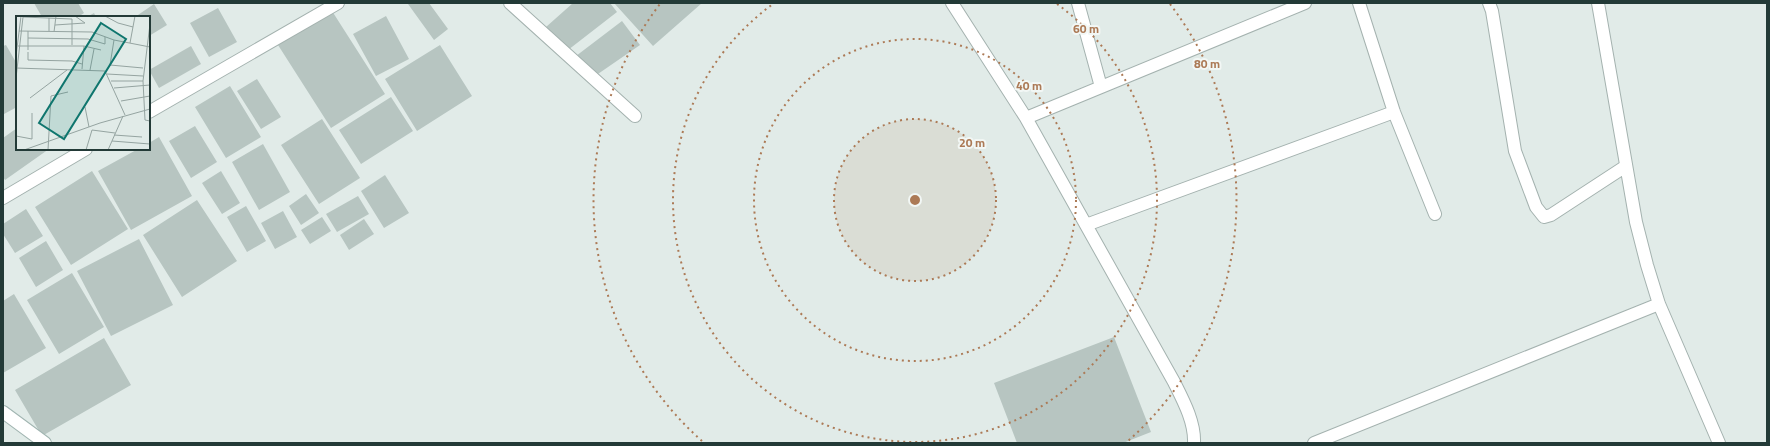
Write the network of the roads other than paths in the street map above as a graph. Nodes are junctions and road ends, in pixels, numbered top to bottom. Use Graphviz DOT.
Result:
graph roads {
  1 [pos="338,3"];
  2 [pos="510,3"];
  3 [pos="952,3"];
  4 [pos="1078,3"];
  5 [pos="1305,3"];
  6 [pos="1359,3"];
  7 [pos="1489,3"];
  8 [pos="1598,3"];
  9 [pos="1101,87"];
  10 [pos="150,111"];
  11 [pos="1394,112"];
  12 [pos="635,116"];
  13 [pos="1026,118"];
  14 [pos="84,150"];
  15 [pos="1626,166"];
  16 [pos="3,198"];
  17 [pos="1435,214"];
  18 [pos="1086,225"];
  19 [pos="1659,304"];
  20 [pos="3,412"];
  21 [pos="45,443"];
  22 [pos="1194,443"];
  23 [pos="1314,443"];
  24 [pos="1719,443"];
  1 -- 10 [label="street"];
  2 -- 12 [label="street"];
  3 -- 13 [label="street"];
  4 -- 9 [label="street"];
  5 -- 9 [label="street"];
  6 -- 11 [label="street"];
  7 -- 15 [label="street"];
  8 -- 15 [label="street"];
  9 -- 13 [label="street"];
  11 -- 17 [label="street"];
  11 -- 18 [label="street"];
  13 -- 18 [label="street"];
  14 -- 16 [label="street"];
  15 -- 19 [label="street"];
  18 -- 22 [label="street"];
  19 -- 23 [label="street"];
  19 -- 24 [label="street"];
  20 -- 21 [label="street"];
}
